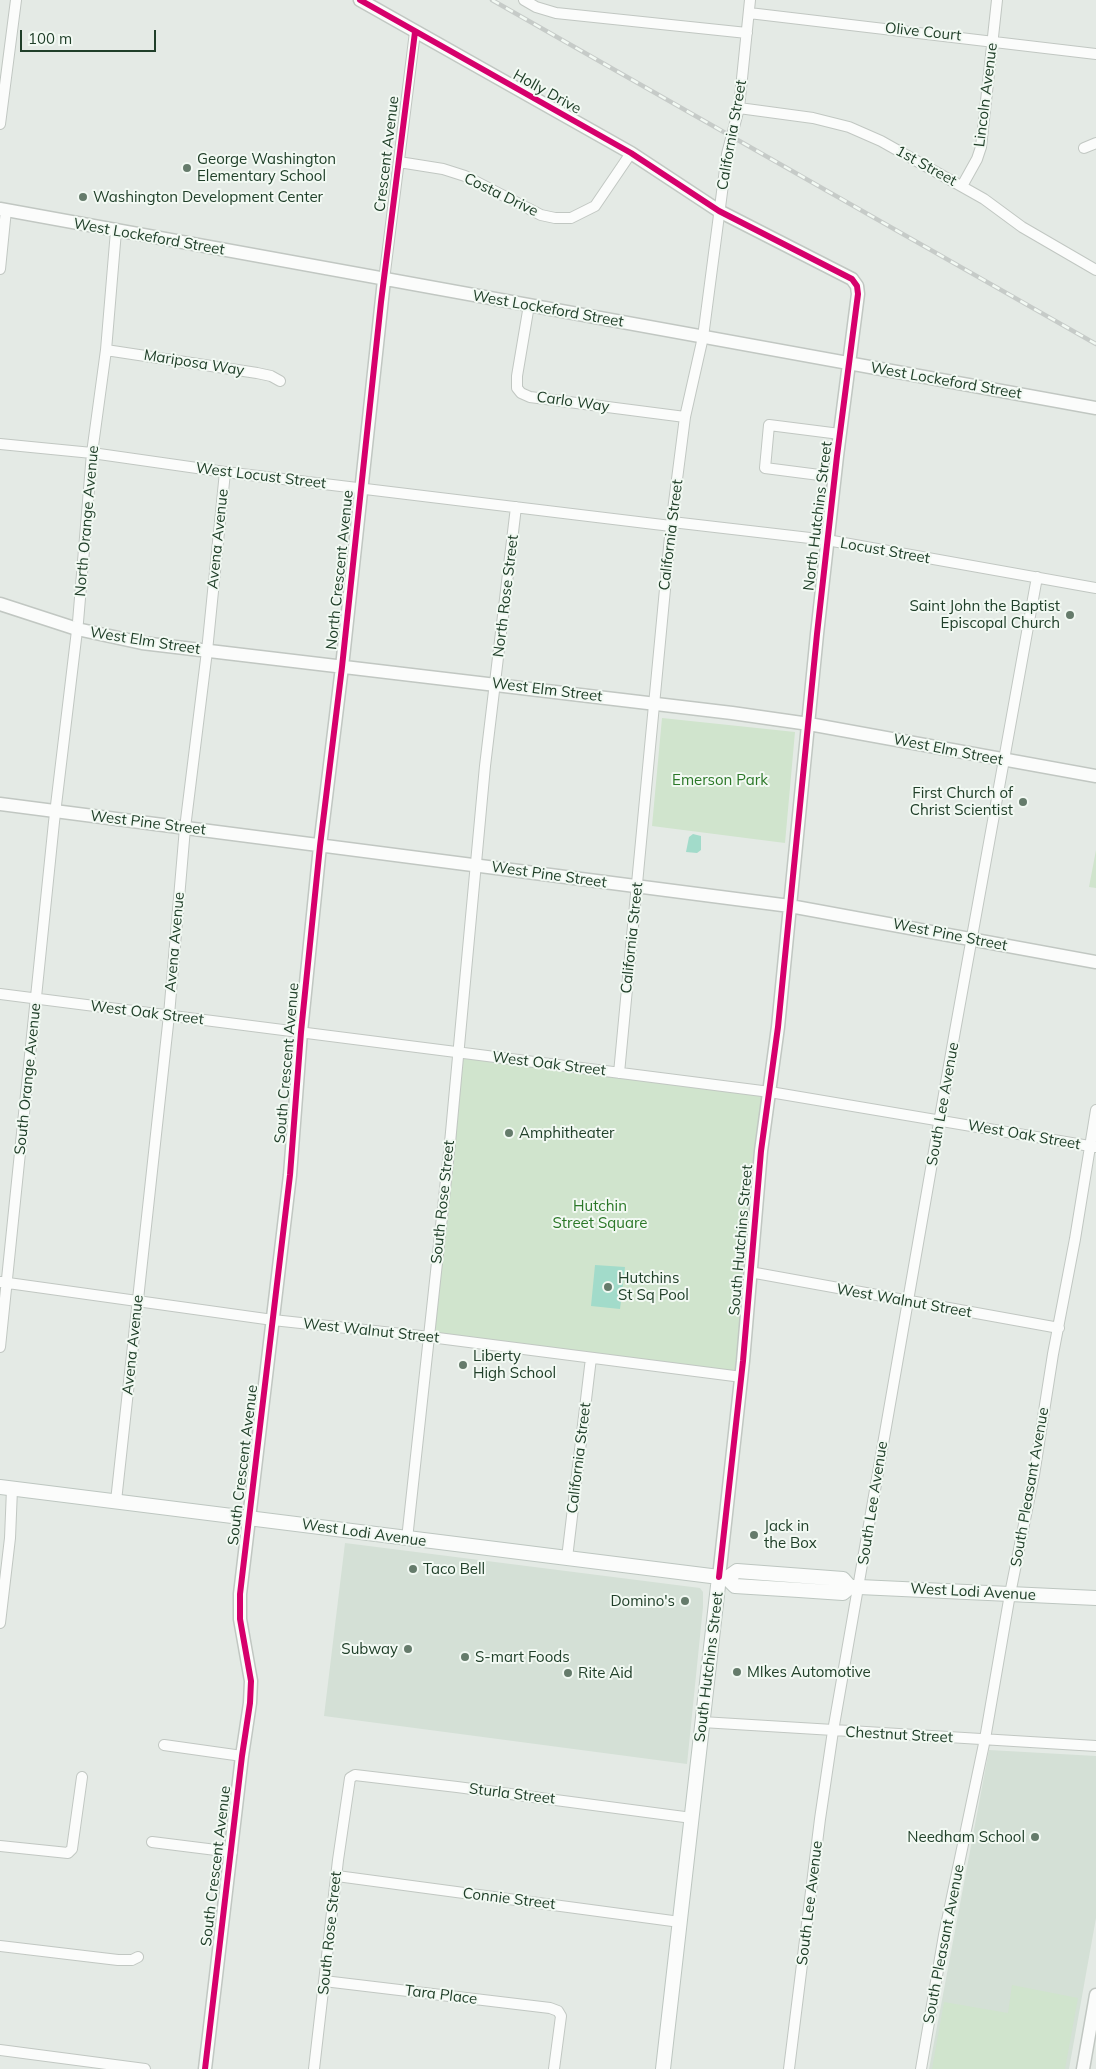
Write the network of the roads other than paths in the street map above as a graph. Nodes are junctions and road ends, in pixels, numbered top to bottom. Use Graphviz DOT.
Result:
graph roads {
  1 [pos="16,0"];
  2 [pos="360,0"];
  3 [pos="524,0"];
  4 [pos="750,0"];
  5 [pos="997,0"];
  6 [pos="749,13"];
  7 [pos="415,32"];
  8 [pos="747,33"];
  9 [pos="992,40"];
  10 [pos="1096,54"];
  11 [pos="2,89"];
  12 [pos="739,108"];
  13 [pos="0,124"];
  14 [pos="1096,143"];
  15 [pos="1084,148"];
  16 [pos="631,153"];
  17 [pos="399,162"];
  18 [pos="962,186"];
  19 [pos="3,209"];
  20 [pos="719,212"];
  21 [pos="116,231"];
  22 [pos="0,269"];
  23 [pos="1096,270"];
  24 [pos="384,280"];
  25 [pos="529,305"];
  26 [pos="702,337"];
  27 [pos="106,350"];
  28 [pos="850,364"];
  29 [pos="280,381"];
  30 [pos="1096,408"];
  31 [pos="685,417"];
  32 [pos="840,434"];
  33 [pos="0,444"];
  34 [pos="92,453"];
  35 [pos="225,472"];
  36 [pos="835,477"];
  37 [pos="361,488"];
  38 [pos="516,506"];
  39 [pos="671,524"];
  40 [pos="827,540"];
  41 [pos="1037,577"];
  42 [pos="1096,588"];
  43 [pos="0,604"];
  44 [pos="77,629"];
  45 [pos="207,651"];
  46 [pos="342,666"];
  47 [pos="496,683"];
  48 [pos="653,704"];
  49 [pos="809,724"];
  50 [pos="1004,760"];
  51 [pos="1096,776"];
  52 [pos="0,804"];
  53 [pos="56,811"];
  54 [pos="185,828"];
  55 [pos="320,846"];
  56 [pos="319,862"];
  57 [pos="477,865"];
  58 [pos="637,886"];
  59 [pos="790,906"];
  60 [pos="972,940"];
  61 [pos="1096,962"];
  62 [pos="0,994"];
  63 [pos="36,998"];
  64 [pos="169,1015"];
  65 [pos="301,1032"];
  66 [pos="458,1053"];
  67 [pos="619,1073"];
  68 [pos="770,1092"];
  69 [pos="1096,1110"];
  70 [pos="940,1121"];
  71 [pos="1093,1147"];
  72 [pos="750,1272"];
  73 [pos="3,1282"];
  74 [pos="138,1301"];
  75 [pos="908,1302"];
  76 [pos="273,1320"];
  77 [pos="1059,1328"];
  78 [pos="430,1337"];
  79 [pos="0,1348"];
  80 [pos="591,1358"];
  81 [pos="742,1377"];
  82 [pos="6,1488"];
  83 [pos="116,1501"];
  84 [pos="249,1518"];
  85 [pos="408,1539"];
  86 [pos="566,1558"];
  87 [pos="723,1578"];
  88 [pos="854,1587"];
  89 [pos="1010,1594"];
  90 [pos="1096,1598"];
  91 [pos="0,1622"];
  92 [pos="702,1722"];
  93 [pos="833,1731"];
  94 [pos="985,1739"];
  95 [pos="164,1745"];
  96 [pos="1096,1746"];
  97 [pos="242,1756"];
  98 [pos="82,1777"];
  99 [pos="347,1796"];
  100 [pos="692,1818"];
  101 [pos="152,1842"];
  102 [pos="0,1846"];
  103 [pos="232,1852"];
  104 [pos="337,1876"];
  105 [pos="680,1922"];
  106 [pos="0,1946"];
  107 [pos="138,1957"];
  108 [pos="324,1981"];
  109 [pos="1096,1995"];
  110 [pos="0,2050"];
  111 [pos="146,2069"];
  112 [pos="205,2069"];
  113 [pos="314,2069"];
  114 [pos="554,2069"];
  115 [pos="663,2069"];
  116 [pos="789,2069"];
  117 [pos="920,2069"];
  118 [pos="1083,2069"];
  1 -- 11 [label="street"];
  2 -- 7 [label="street, Holly Drive"];
  3 -- 8 [label="street"];
  4 -- 6 [label="street, California Street"];
  5 -- 9 [label="street, Lincoln Avenue"];
  6 -- 8 [label="street, California Street"];
  6 -- 9 [label="street, Olive Court"];
  7 -- 16 [label="street, Holly Drive"];
  7 -- 17 [label="street, Crescent Avenue"];
  8 -- 12 [label="street, California Street"];
  9 -- 10 [label="street, Olive Court"];
  9 -- 18 [label="street, Lincoln Avenue"];
  11 -- 13 [label="street"];
  12 -- 18 [label="street, 1st Street"];
  12 -- 20 [label="street, California Street"];
  14 -- 15 [label="street"];
  16 -- 17 [label="street, Costa Drive"];
  16 -- 20 [label="street, Holly Drive"];
  17 -- 24 [label="street, Crescent Avenue"];
  18 -- 23 [label="street, 1st Street"];
  19 -- 21 [label="street, West Lockeford Street"];
  19 -- 22 [label="street"];
  20 -- 26 [label="street, California Street"];
  20 -- 28 [label="street, North Hutchins Street"];
  21 -- 24 [label="street, West Lockeford Street"];
  21 -- 27 [label="street, North Orange Avenue"];
  24 -- 25 [label="street, West Lockeford Street"];
  24 -- 37 [label="street, North Crescent Avenue"];
  25 -- 26 [label="street, West Lockeford Street"];
  25 -- 31 [label="street, Carlo Way"];
  26 -- 28 [label="street, West Lockeford Street"];
  26 -- 31 [label="street, California Street"];
  27 -- 29 [label="street, Mariposa Way"];
  27 -- 34 [label="street, North Orange Avenue"];
  28 -- 30 [label="street, West Lockeford Street"];
  28 -- 32 [label="street, North Hutchins Street"];
  31 -- 39 [label="street, California Street"];
  32 -- 36 [label="street, North Hutchins Street"];
  32 -- 36 [label="street"];
  33 -- 34 [label="street, West Locust Street"];
  34 -- 35 [label="street, West Locust Street"];
  34 -- 44 [label="street, North Orange Avenue"];
  35 -- 37 [label="street, West Locust Street"];
  35 -- 45 [label="street, Avena Avenue"];
  36 -- 40 [label="street, North Hutchins Street"];
  37 -- 38 [label="street, West Locust Street"];
  37 -- 46 [label="street, North Crescent Avenue"];
  38 -- 39 [label="street, West Locust Street"];
  38 -- 47 [label="street, North Rose Street"];
  39 -- 40 [label="street, Locust Street"];
  39 -- 48 [label="street, California Street"];
  40 -- 41 [label="street, Locust Street"];
  40 -- 49 [label="street, North Hutchins Street"];
  41 -- 42 [label="street, Locust Street"];
  41 -- 50 [label="street, South Lee Avenue"];
  43 -- 44 [label="street, West Elm Street"];
  44 -- 45 [label="street, West Elm Street"];
  44 -- 53 [label="street, North Orange Avenue"];
  45 -- 46 [label="street, West Elm Street"];
  45 -- 54 [label="street, Avena Avenue"];
  46 -- 47 [label="street, West Elm Street"];
  46 -- 55 [label="street, North Crescent Avenue"];
  47 -- 48 [label="street, West Elm Street"];
  47 -- 57 [label="street, North Rose Street"];
  48 -- 49 [label="street, West Elm Street"];
  48 -- 58 [label="street, California Street"];
  49 -- 50 [label="street, West Elm Street"];
  49 -- 59 [label="street, North Hutchins Street"];
  50 -- 51 [label="street, West Elm Street"];
  50 -- 60 [label="street, South Lee Avenue"];
  52 -- 53 [label="street, West Pine Street"];
  53 -- 54 [label="street, West Pine Street"];
  53 -- 63 [label="street, South Orange Avenue"];
  54 -- 55 [label="street, West Pine Street"];
  54 -- 64 [label="street, Avena Avenue"];
  55 -- 56 [label="street, North Crescent Avenue"];
  55 -- 57 [label="street, West Pine Street"];
  56 -- 65 [label="street, South Crescent Avenue"];
  57 -- 58 [label="street, West Pine Street"];
  57 -- 66 [label="street, South Rose Street"];
  58 -- 59 [label="street, West Pine Street"];
  58 -- 67 [label="street, California Street"];
  59 -- 60 [label="street, West Pine Street"];
  59 -- 68 [label="street, South Hutchins Street"];
  60 -- 61 [label="street, West Pine Street"];
  60 -- 70 [label="street, South Lee Avenue"];
  62 -- 63 [label="street, West Oak Street"];
  63 -- 64 [label="street, West Oak Street"];
  63 -- 73 [label="street, South Orange Avenue"];
  64 -- 65 [label="street, West Oak Street"];
  64 -- 74 [label="street, Avena Avenue"];
  65 -- 66 [label="street, West Oak Street"];
  65 -- 76 [label="street, South Crescent Avenue"];
  66 -- 67 [label="street, West Oak Street"];
  66 -- 78 [label="street, South Rose Street"];
  67 -- 68 [label="street, West Oak Street"];
  68 -- 70 [label="street, West Oak Street"];
  68 -- 72 [label="street, South Hutchins Street"];
  69 -- 71 [label="street, South Pleasant Avenue"];
  70 -- 71 [label="street, West Oak Street"];
  70 -- 75 [label="street, South Lee Avenue"];
  71 -- 77 [label="street, South Pleasant Avenue"];
  72 -- 75 [label="street, West Walnut Street"];
  72 -- 81 [label="street, South Hutchins Street"];
  73 -- 74 [label="street, West Walnut Street"];
  73 -- 79 [label="street, South Orange Avenue"];
  74 -- 76 [label="street, West Walnut Street"];
  74 -- 83 [label="street, Avena Avenue"];
  75 -- 77 [label="street, West Walnut Street"];
  75 -- 88 [label="street, South Lee Avenue"];
  76 -- 78 [label="street, West Walnut Street"];
  76 -- 84 [label="street, South Crescent Avenue"];
  77 -- 89 [label="street, South Pleasant Avenue"];
  78 -- 80 [label="street, West Walnut Street"];
  78 -- 85 [label="street, South Rose Street"];
  80 -- 81 [label="street, West Walnut Street"];
  80 -- 86 [label="street, California Street"];
  81 -- 87 [label="street, South Hutchins Street"];
  82 -- 83 [label="main road, West Lodi Avenue"];
  82 -- 91 [label="street"];
  83 -- 84 [label="main road, West Lodi Avenue"];
  84 -- 85 [label="main road, West Lodi Avenue"];
  84 -- 97 [label="street, South Crescent Avenue"];
  85 -- 86 [label="main road, West Lodi Avenue"];
  86 -- 87 [label="main road, West Lodi Avenue"];
  87 -- 88 [label="main road, West Lodi Avenue"];
  87 -- 92 [label="main road, South Hutchins Street"];
  88 -- 89 [label="main road, West Lodi Avenue"];
  88 -- 93 [label="street, South Lee Avenue"];
  89 -- 90 [label="main road, West Lodi Avenue"];
  89 -- 94 [label="street, South Pleasant Avenue"];
  92 -- 93 [label="street, Chestnut Street"];
  92 -- 100 [label="main road, South Hutchins Street"];
  93 -- 94 [label="street, Chestnut Street"];
  93 -- 116 [label="street, South Lee Avenue"];
  94 -- 96 [label="street, Chestnut Street"];
  94 -- 117 [label="street, South Pleasant Avenue"];
  95 -- 97 [label="street"];
  97 -- 103 [label="street, South Crescent Avenue"];
  98 -- 102 [label="street"];
  99 -- 100 [label="street, Sturla Street"];
  99 -- 104 [label="street, South Rose Street"];
  100 -- 105 [label="main road, South Hutchins Street"];
  101 -- 103 [label="street"];
  103 -- 112 [label="street, South Crescent Avenue"];
  104 -- 105 [label="street, Connie Street"];
  104 -- 108 [label="street, South Rose Street"];
  105 -- 115 [label="main road, South Hutchins Street"];
  106 -- 107 [label="street"];
  108 -- 113 [label="street, South Rose Street"];
  108 -- 114 [label="street, Tara Place"];
  109 -- 118 [label="street"];
  110 -- 111 [label="street"];
}
